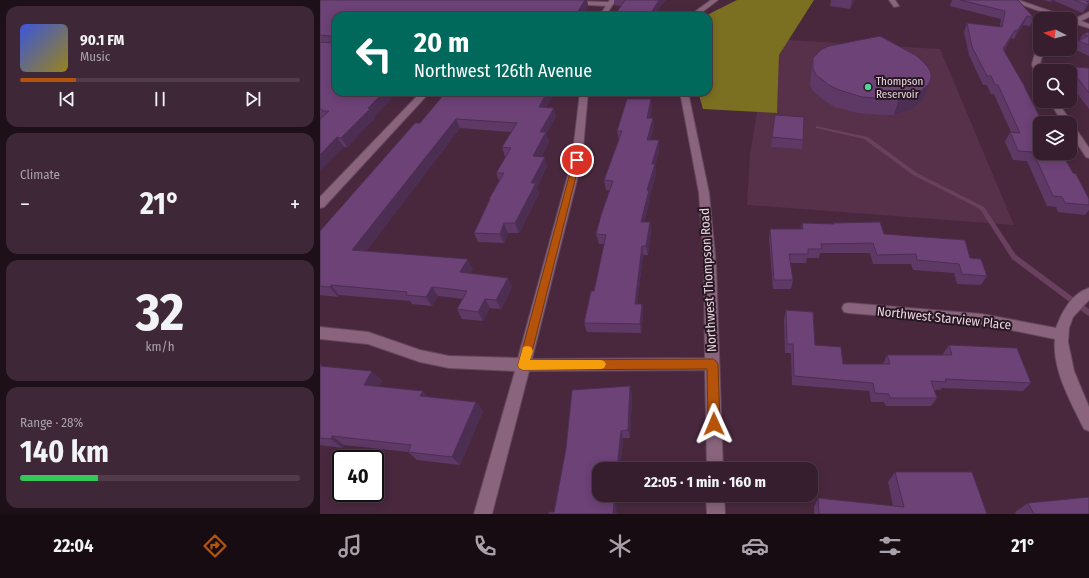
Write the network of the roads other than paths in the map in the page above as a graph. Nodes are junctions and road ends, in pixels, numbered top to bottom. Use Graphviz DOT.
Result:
graph roads {
  1 [pos="539,0"];
  2 [pos="715,0"];
  3 [pos="1012,0"];
  4 [pos="611,2"];
  5 [pos="605,12"];
  6 [pos="698,12"];
  7 [pos="1046,12"];
  8 [pos="1089,14"];
  9 [pos="1077,19"];
  10 [pos="1077,23"];
  11 [pos="1089,26"];
  12 [pos="422,96"];
  13 [pos="584,96"];
  14 [pos="685,96"];
  15 [pos="1077,136"];
  16 [pos="1089,154"];
  17 [pos="320,204"];
  18 [pos="1089,293"];
  19 [pos="849,308"];
  20 [pos="320,333"];
  21 [pos="1062,335"];
  22 [pos="713,364"];
  23 [pos="523,365"];
  24 [pos="1089,424"];
  25 [pos="715,462"];
  26 [pos="715,502"];
  27 [pos="483,514"];
  28 [pos="716,514"];
  1 -- 4 [label="street"];
  2 -- 6 [label="street"];
  3 -- 7 [label="street"];
  4 -- 5 [label="street"];
  8 -- 9 [label="street"];
  10 -- 11 [label="street"];
  12 -- 17 [label="street"];
  13 -- 23 [label="street"];
  14 -- 22 [label="street, Northwest Thompson Road"];
  15 -- 16 [label="street"];
  18 -- 21 [label="street"];
  19 -- 21 [label="street, Northwest Starview Place"];
  20 -- 23 [label="street"];
  21 -- 24 [label="street"];
  22 -- 23 [label="street"];
  22 -- 25 [label="street, Northwest Thompson Road"];
  23 -- 27 [label="street"];
  26 -- 28 [label="street"];
}
